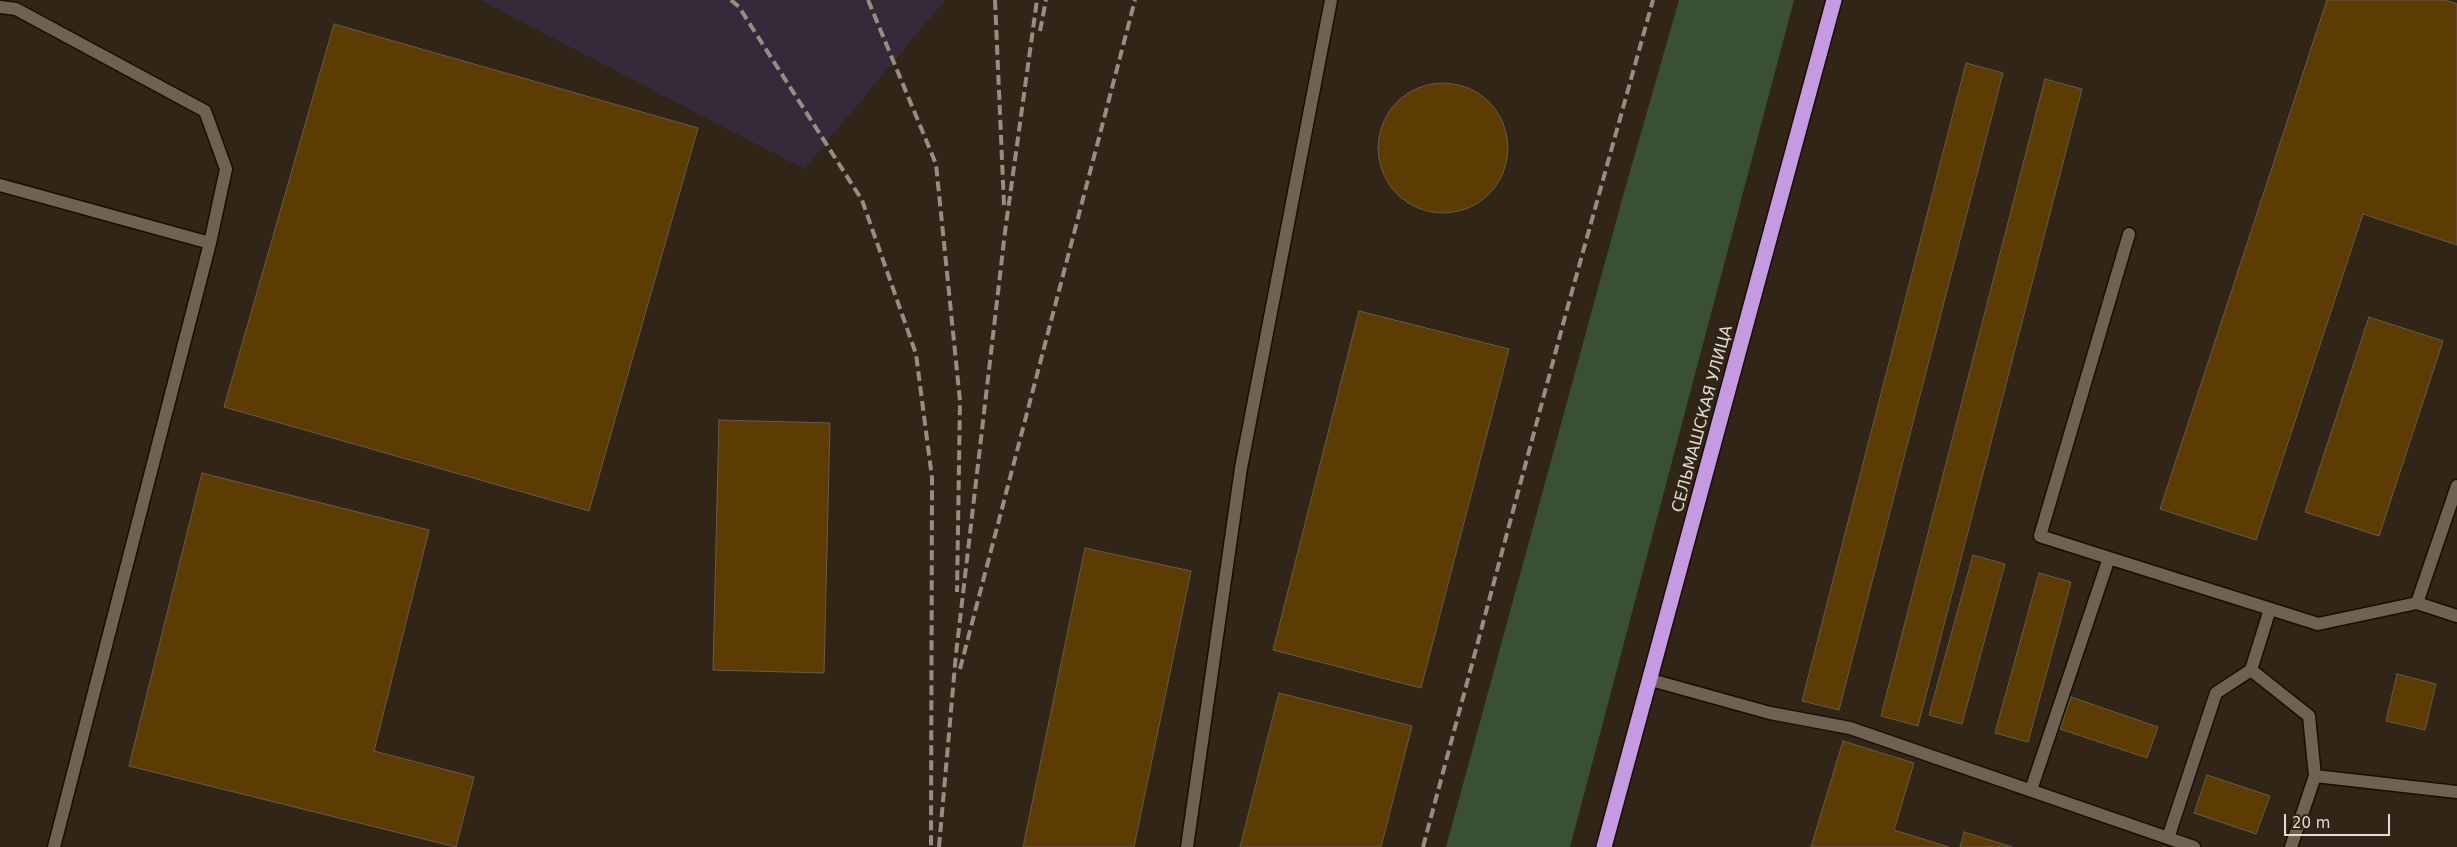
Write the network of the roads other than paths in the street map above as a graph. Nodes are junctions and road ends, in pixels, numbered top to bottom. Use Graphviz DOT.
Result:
graph roads {
  1 [pos="1331,0"];
  2 [pos="1834,0"];
  3 [pos="0,7"];
  4 [pos="0,185"];
  5 [pos="2129,234"];
  6 [pos="210,243"];
  7 [pos="2457,486"];
  8 [pos="2108,558"];
  9 [pos="2416,603"];
  10 [pos="2270,609"];
  11 [pos="2457,616"];
  12 [pos="2251,670"];
  13 [pos="1651,680"];
  14 [pos="2314,776"];
  15 [pos="2031,790"];
  16 [pos="2457,792"];
  17 [pos="2168,838"];
  18 [pos="54,847"];
  19 [pos="1187,847"];
  20 [pos="1604,847"];
  21 [pos="2194,847"];
  22 [pos="2291,847"];
  1 -- 19 [label="lane"];
  2 -- 13 [label="highway, СЕЛЬМАШСКАЯ УЛИЦА"];
  3 -- 6 [label="lane"];
  4 -- 6 [label="lane"];
  5 -- 8 [label="lane"];
  6 -- 18 [label="lane"];
  7 -- 9 [label="lane"];
  8 -- 10 [label="lane"];
  8 -- 15 [label="lane"];
  9 -- 10 [label="lane"];
  9 -- 11 [label="lane"];
  10 -- 12 [label="lane"];
  12 -- 14 [label="lane"];
  12 -- 17 [label="lane"];
  13 -- 15 [label="lane"];
  13 -- 20 [label="highway, СЕЛЬМАШСКАЯ УЛИЦА"];
  14 -- 16 [label="lane"];
  14 -- 22 [label="lane"];
  15 -- 17 [label="lane"];
  17 -- 21 [label="lane"];
}
